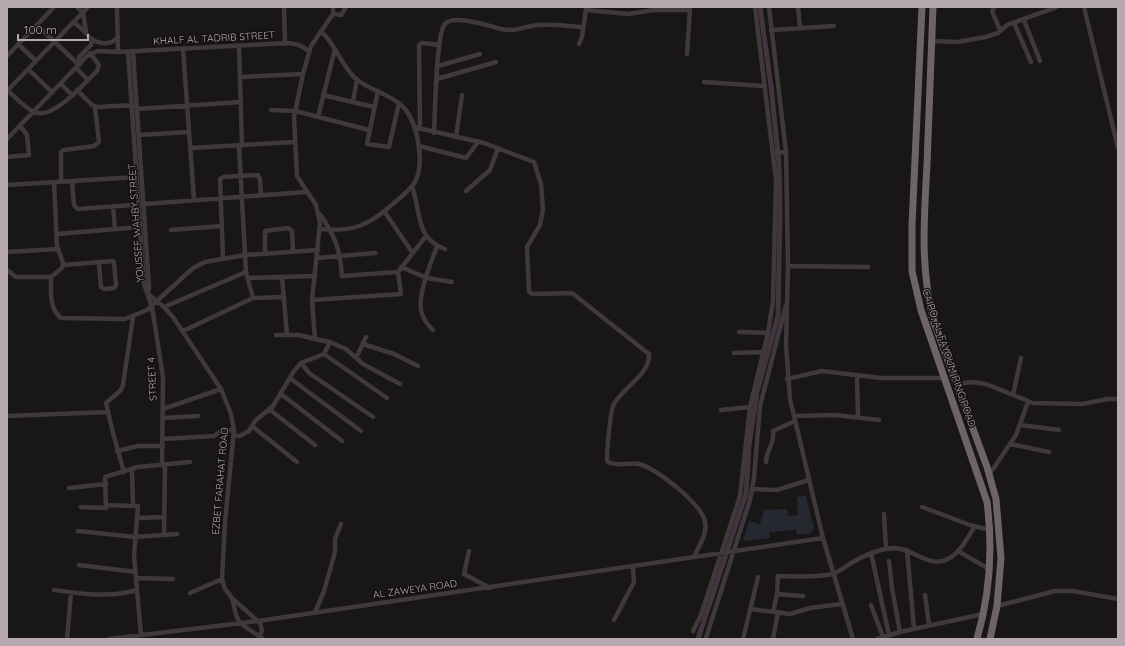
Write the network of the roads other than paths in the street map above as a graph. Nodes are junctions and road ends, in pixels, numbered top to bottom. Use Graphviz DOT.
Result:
graph roads {
  1 [pos="54,7"];
  2 [pos="77,7"];
  3 [pos="88,7"];
  4 [pos="117,7"];
  5 [pos="284,7"];
  6 [pos="332,7"];
  7 [pos="346,7"];
  8 [pos="755,7"];
  9 [pos="769,7"];
  10 [pos="798,7"];
  11 [pos="922,7"];
  12 [pos="933,7"];
  13 [pos="995,7"];
  14 [pos="1057,7"];
  15 [pos="1084,7"];
  16 [pos="586,8"];
  17 [pos="83,13"];
  18 [pos="333,14"];
  19 [pos="1024,20"];
  20 [pos="74,22"];
  21 [pos="1014,23"];
  22 [pos="37,25"];
  23 [pos="834,26"];
  24 [pos="582,27"];
  25 [pos="800,28"];
  26 [pos="772,30"];
  27 [pos="1000,30"];
  28 [pos="321,31"];
  29 [pos="86,33"];
  30 [pos="118,37"];
  31 [pos="92,39"];
  32 [pos="920,41"];
  33 [pos="932,41"];
  34 [pos="54,42"];
  35 [pos="18,44"];
  36 [pos="285,44"];
  37 [pos="579,44"];
  38 [pos="439,45"];
  39 [pos="239,46"];
  40 [pos="183,49"];
  41 [pos="335,49"];
  42 [pos="310,51"];
  43 [pos="118,52"];
  44 [pos="130,52"];
  45 [pos="90,53"];
  46 [pos="480,54"];
  47 [pos="687,54"];
  48 [pos="7,56"];
  49 [pos="36,61"];
  50 [pos="1040,61"];
  51 [pos="496,62"];
  52 [pos="1031,62"];
  53 [pos="78,66"];
  54 [pos="438,66"];
  55 [pos="28,69"];
  56 [pos="303,74"];
  57 [pos="240,77"];
  58 [pos="357,79"];
  59 [pos="88,80"];
  60 [pos="437,80"];
  61 [pos="704,82"];
  62 [pos="61,84"];
  63 [pos="765,86"];
  64 [pos="77,90"];
  65 [pos="7,91"];
  66 [pos="378,91"];
  67 [pos="52,92"];
  68 [pos="72,95"];
  69 [pos="324,95"];
  70 [pos="462,95"];
  71 [pos="240,102"];
  72 [pos="353,102"];
  73 [pos="399,103"];
  74 [pos="187,105"];
  75 [pos="135,106"];
  76 [pos="95,107"];
  77 [pos="374,107"];
  78 [pos="271,110"];
  79 [pos="295,111"];
  80 [pos="33,112"];
  81 [pos="318,117"];
  82 [pos="20,126"];
  83 [pos="414,127"];
  84 [pos="420,129"];
  85 [pos="369,130"];
  86 [pos="189,132"];
  87 [pos="434,133"];
  88 [pos="139,135"];
  89 [pos="456,137"];
  90 [pos="7,139"];
  91 [pos="295,142"];
  92 [pos="478,142"];
  93 [pos="240,146"];
  94 [pos="418,146"];
  95 [pos="190,148"];
  96 [pos="498,148"];
  97 [pos="1118,148"];
  98 [pos="779,153"];
  99 [pos="7,157"];
  100 [pos="240,176"];
  101 [pos="136,177"];
  102 [pos="72,181"];
  103 [pos="54,182"];
  104 [pos="61,182"];
  105 [pos="7,185"];
  106 [pos="412,186"];
  107 [pos="466,191"];
  108 [pos="306,192"];
  109 [pos="261,195"];
  110 [pos="241,196"];
  111 [pos="221,198"];
  112 [pos="194,199"];
  113 [pos="141,203"];
  114 [pos="113,206"];
  115 [pos="318,211"];
  116 [pos="384,211"];
  117 [pos="222,226"];
  118 [pos="140,227"];
  119 [pos="115,229"];
  120 [pos="320,229"];
  121 [pos="171,230"];
  122 [pos="331,230"];
  123 [pos="57,234"];
  124 [pos="426,236"];
  125 [pos="437,246"];
  126 [pos="58,249"];
  127 [pos="445,249"];
  128 [pos="318,250"];
  129 [pos="293,251"];
  130 [pos="7,252"];
  131 [pos="412,252"];
  132 [pos="265,253"];
  133 [pos="374,253"];
  134 [pos="245,255"];
  135 [pos="340,256"];
  136 [pos="223,257"];
  137 [pos="317,258"];
  138 [pos="100,263"];
  139 [pos="63,265"];
  140 [pos="788,266"];
  141 [pos="401,267"];
  142 [pos="868,267"];
  143 [pos="7,270"];
  144 [pos="246,272"];
  145 [pos="398,272"];
  146 [pos="315,276"];
  147 [pos="51,277"];
  148 [pos="282,277"];
  149 [pos="248,278"];
  150 [pos="427,278"];
  151 [pos="452,282"];
  152 [pos="148,294"];
  153 [pos="284,297"];
  154 [pos="253,298"];
  155 [pos="788,298"];
  156 [pos="312,300"];
  157 [pos="158,302"];
  158 [pos="152,307"];
  159 [pos="164,307"];
  160 [pos="133,317"];
  161 [pos="432,330"];
  162 [pos="183,331"];
  163 [pos="739,332"];
  164 [pos="768,334"];
  165 [pos="276,335"];
  166 [pos="287,335"];
  167 [pos="366,337"];
  168 [pos="315,339"];
  169 [pos="330,342"];
  170 [pos="362,344"];
  171 [pos="763,352"];
  172 [pos="734,353"];
  173 [pos="324,354"];
  174 [pos="356,358"];
  175 [pos="1021,358"];
  176 [pos="301,363"];
  177 [pos="418,366"];
  178 [pos="857,376"];
  179 [pos="944,378"];
  180 [pos="291,379"];
  181 [pos="787,380"];
  182 [pos="400,384"];
  183 [pos="958,387"];
  184 [pos="220,389"];
  185 [pos="950,393"];
  186 [pos="281,394"];
  187 [pos="1013,395"];
  188 [pos="387,398"];
  189 [pos="1118,399"];
  190 [pos="1028,402"];
  191 [pos="750,407"];
  192 [pos="163,409"];
  193 [pos="269,409"];
  194 [pos="721,410"];
  195 [pos="108,412"];
  196 [pos="7,416"];
  197 [pos="198,416"];
  198 [pos="373,417"];
  199 [pos="858,417"];
  200 [pos="163,418"];
  201 [pos="795,418"];
  202 [pos="879,420"];
  203 [pos="970,420"];
  204 [pos="961,423"];
  205 [pos="1020,425"];
  206 [pos="252,426"];
  207 [pos="1059,430"];
  208 [pos="361,431"];
  209 [pos="234,433"];
  210 [pos="163,439"];
  211 [pos="342,441"];
  212 [pos="1010,444"];
  213 [pos="315,445"];
  214 [pos="163,446"];
  215 [pos="117,451"];
  216 [pos="1050,452"];
  217 [pos="190,462"];
  218 [pos="297,462"];
  219 [pos="766,462"];
  220 [pos="164,465"];
  221 [pos="132,469"];
  222 [pos="124,472"];
  223 [pos="989,475"];
  224 [pos="809,480"];
  225 [pos="106,484"];
  226 [pos="69,488"];
  227 [pos="752,489"];
  228 [pos="106,505"];
  229 [pos="133,506"];
  230 [pos="81,507"];
  231 [pos="922,507"];
  232 [pos="884,514"];
  233 [pos="164,517"];
  234 [pos="137,518"];
  235 [pos="341,524"];
  236 [pos="975,526"];
  237 [pos="990,530"];
  238 [pos="78,531"];
  239 [pos="177,534"];
  240 [pos="164,535"];
  241 [pos="135,537"];
  242 [pos="823,538"];
  243 [pos="886,549"];
  244 [pos="907,550"];
  245 [pos="469,551"];
  246 [pos="733,551"];
  247 [pos="958,551"];
  248 [pos="723,553"];
  249 [pos="871,553"];
  250 [pos="694,557"];
  251 [pos="889,561"];
  252 [pos="79,565"];
  253 [pos="633,567"];
  254 [pos="989,570"];
  255 [pos="136,572"];
  256 [pos="833,574"];
  257 [pos="758,577"];
  258 [pos="136,578"];
  259 [pos="173,579"];
  260 [pos="222,579"];
  261 [pos="490,588"];
  262 [pos="54,590"];
  263 [pos="137,590"];
  264 [pos="71,593"];
  265 [pos="190,593"];
  266 [pos="777,594"];
  267 [pos="925,595"];
  268 [pos="803,596"];
  269 [pos="232,598"];
  270 [pos="1118,599"];
  271 [pos="842,604"];
  272 [pos="871,605"];
  273 [pos="997,606"];
  274 [pos="750,609"];
  275 [pos="315,612"];
  276 [pos="773,612"];
  277 [pos="778,612"];
  278 [pos="983,614"];
  279 [pos="614,620"];
  280 [pos="258,621"];
  281 [pos="240,623"];
  282 [pos="929,625"];
  283 [pos="914,628"];
  284 [pos="693,631"];
  285 [pos="900,632"];
  286 [pos="141,635"];
  287 [pos="889,635"];
  288 [pos="883,637"];
  289 [pos="262,638"];
  290 [pos="706,638"];
  291 [pos="67,639"];
  292 [pos="109,639"];
  293 [pos="743,639"];
  294 [pos="773,639"];
  295 [pos="853,639"];
  296 [pos="877,639"];
  297 [pos="977,639"];
  298 [pos="990,639"];
  1 -- 22 [label="street"];
  2 -- 17 [label="street"];
  3 -- 17 [label="street"];
  4 -- 30 [label="street"];
  5 -- 36 [label="street"];
  6 -- 18 [label="street"];
  7 -- 18 [label="street"];
  8 -- 63 [label="street"];
  9 -- 26 [label="street"];
  10 -- 25 [label="street"];
  11 -- 32 [label="highway, CAIRO, AL FAYOUM RING ROAD"];
  12 -- 33 [label="highway, CAIRO, AL FAYOUM RING ROAD"];
  13 -- 27 [label="street"];
  14 -- 19 [label="street"];
  15 -- 97 [label="street"];
  16 -- 24 [label="street"];
  16 -- 47 [label="street"];
  17 -- 20 [label="street"];
  17 -- 29 [label="street"];
  18 -- 28 [label="street"];
  19 -- 21 [label="street"];
  19 -- 50 [label="street"];
  20 -- 29 [label="street"];
  20 -- 34 [label="street"];
  21 -- 27 [label="street"];
  21 -- 52 [label="street"];
  22 -- 34 [label="street"];
  22 -- 35 [label="street"];
  23 -- 25 [label="street"];
  24 -- 37 [label="street"];
  24 -- 38 [label="street"];
  25 -- 26 [label="street"];
  26 -- 98 [label="street"];
  27 -- 33 [label="street"];
  28 -- 41 [label="street"];
  28 -- 42 [label="street"];
  29 -- 31 [label="street"];
  30 -- 31 [label="street"];
  30 -- 43 [label="street"];
  31 -- 53 [label="street"];
  32 -- 33 [label="highway"];
  32 -- 179 [label="highway, CAIRO, AL FAYOUM RING ROAD"];
  33 -- 183 [label="highway, CAIRO, AL FAYOUM RING ROAD"];
  34 -- 49 [label="street"];
  34 -- 53 [label="street"];
  35 -- 48 [label="street"];
  35 -- 49 [label="street"];
  36 -- 39 [label="street, KHALF AL TADRIB STREET"];
  36 -- 42 [label="street, KHALF AL TADRIB STREET"];
  38 -- 54 [label="street"];
  38 -- 84 [label="street"];
  39 -- 40 [label="street, KHALF AL TADRIB STREET"];
  39 -- 57 [label="street"];
  40 -- 44 [label="street, KHALF AL TADRIB STREET"];
  40 -- 74 [label="street"];
  41 -- 58 [label="street"];
  41 -- 69 [label="street"];
  42 -- 56 [label="street"];
  43 -- 44 [label="street, KHALF AL TADRIB STREET"];
  43 -- 45 [label="street, KHALF AL TADRIB STREET"];
  44 -- 75 [label="street, YOUSSEF WAHBY STREET"];
  45 -- 53 [label="street"];
  45 -- 59 [label="street"];
  46 -- 54 [label="street"];
  49 -- 55 [label="street"];
  51 -- 60 [label="street"];
  53 -- 59 [label="street"];
  53 -- 62 [label="street"];
  54 -- 60 [label="street"];
  55 -- 65 [label="street"];
  55 -- 67 [label="street"];
  56 -- 57 [label="street"];
  56 -- 79 [label="street"];
  57 -- 71 [label="street"];
  58 -- 66 [label="street"];
  58 -- 72 [label="street"];
  59 -- 64 [label="street"];
  60 -- 87 [label="street"];
  61 -- 63 [label="street"];
  62 -- 67 [label="street"];
  62 -- 68 [label="street"];
  63 -- 98 [label="street"];
  64 -- 68 [label="street"];
  64 -- 76 [label="street"];
  65 -- 80 [label="street"];
  66 -- 73 [label="street"];
  66 -- 77 [label="street"];
  67 -- 80 [label="street"];
  68 -- 80 [label="street"];
  69 -- 72 [label="street"];
  69 -- 81 [label="street"];
  70 -- 89 [label="street"];
  71 -- 74 [label="street"];
  71 -- 93 [label="street"];
  72 -- 77 [label="street"];
  73 -- 83 [label="street"];
  73 -- 85 [label="street"];
  74 -- 75 [label="street"];
  74 -- 86 [label="street"];
  75 -- 76 [label="street"];
  75 -- 88 [label="street, YOUSSEF WAHBY STREET"];
  75 -- 101 [label="street, YOUSSEF WAHBY STREET"];
  76 -- 104 [label="street"];
  77 -- 85 [label="street"];
  78 -- 79 [label="street"];
  79 -- 81 [label="street"];
  79 -- 91 [label="street"];
  80 -- 82 [label="street"];
  81 -- 85 [label="street"];
  82 -- 90 [label="street"];
  82 -- 99 [label="street"];
  83 -- 84 [label="street"];
  83 -- 94 [label="street"];
  84 -- 87 [label="street"];
  86 -- 88 [label="street"];
  86 -- 95 [label="street"];
  87 -- 89 [label="street"];
  88 -- 113 [label="street, YOUSSEF WAHBY STREET"];
  89 -- 92 [label="street"];
  91 -- 93 [label="street"];
  91 -- 108 [label="street"];
  92 -- 94 [label="street"];
  92 -- 96 [label="street"];
  93 -- 95 [label="street"];
  93 -- 100 [label="street"];
  94 -- 106 [label="street"];
  95 -- 112 [label="street"];
  96 -- 107 [label="street"];
  96 -- 250 [label="street"];
  98 -- 140 [label="street"];
  98 -- 164 [label="street"];
  100 -- 109 [label="street"];
  100 -- 110 [label="street"];
  100 -- 111 [label="street"];
  101 -- 102 [label="street"];
  101 -- 113 [label="street, YOUSSEF WAHBY STREET"];
  102 -- 104 [label="street"];
  102 -- 114 [label="street"];
  103 -- 104 [label="street"];
  103 -- 105 [label="street"];
  103 -- 123 [label="street"];
  106 -- 116 [label="street"];
  106 -- 124 [label="street"];
  108 -- 109 [label="street"];
  108 -- 115 [label="street"];
  109 -- 110 [label="street"];
  110 -- 111 [label="street"];
  110 -- 134 [label="street"];
  111 -- 112 [label="street"];
  111 -- 117 [label="street"];
  112 -- 113 [label="street"];
  113 -- 114 [label="street"];
  113 -- 118 [label="street, YOUSSEF WAHBY STREET"];
  113 -- 152 [label="street, YOUSSEF WAHBY STREET"];
  114 -- 119 [label="street"];
  115 -- 120 [label="street"];
  115 -- 122 [label="street"];
  116 -- 122 [label="street"];
  116 -- 131 [label="street"];
  117 -- 121 [label="street"];
  117 -- 136 [label="street"];
  118 -- 119 [label="street"];
  118 -- 152 [label="street, YOUSSEF WAHBY STREET"];
  119 -- 123 [label="street"];
  120 -- 122 [label="street"];
  120 -- 128 [label="street"];
  122 -- 135 [label="street"];
  123 -- 126 [label="street"];
  124 -- 125 [label="street"];
  124 -- 131 [label="street"];
  125 -- 127 [label="street"];
  125 -- 150 [label="street"];
  126 -- 130 [label="street"];
  126 -- 139 [label="street"];
  128 -- 129 [label="street"];
  128 -- 137 [label="street"];
  129 -- 132 [label="street"];
  129 -- 132 [label="street"];
  131 -- 141 [label="street"];
  132 -- 134 [label="street"];
  133 -- 135 [label="street"];
  134 -- 136 [label="street"];
  134 -- 144 [label="street"];
  135 -- 137 [label="street"];
  135 -- 145 [label="street"];
  136 -- 157 [label="street"];
  137 -- 146 [label="street"];
  138 -- 138 [label="street"];
  138 -- 139 [label="street"];
  139 -- 147 [label="street"];
  140 -- 142 [label="street"];
  140 -- 155 [label="street"];
  141 -- 145 [label="street"];
  141 -- 150 [label="street"];
  143 -- 147 [label="street"];
  144 -- 149 [label="street"];
  144 -- 159 [label="street"];
  145 -- 156 [label="street"];
  146 -- 148 [label="street"];
  146 -- 156 [label="street"];
  147 -- 160 [label="street"];
  148 -- 149 [label="street"];
  148 -- 153 [label="street"];
  149 -- 154 [label="street"];
  150 -- 151 [label="street"];
  150 -- 161 [label="street"];
  152 -- 157 [label="street, EZBET FARAHAT ROAD"];
  152 -- 158 [label="street, STREET 4"];
  153 -- 154 [label="street"];
  153 -- 166 [label="street"];
  154 -- 162 [label="street"];
  155 -- 181 [label="street"];
  155 -- 227 [label="street"];
  156 -- 168 [label="street"];
  157 -- 158 [label="street"];
  157 -- 159 [label="street, EZBET FARAHAT ROAD"];
  158 -- 160 [label="street"];
  158 -- 192 [label="street, STREET 4"];
  159 -- 162 [label="street, EZBET FARAHAT ROAD"];
  160 -- 195 [label="street"];
  162 -- 184 [label="street, EZBET FARAHAT ROAD"];
  163 -- 164 [label="street"];
  164 -- 171 [label="street"];
  165 -- 166 [label="street"];
  166 -- 168 [label="street"];
  167 -- 170 [label="street"];
  168 -- 169 [label="street"];
  169 -- 173 [label="street"];
  169 -- 174 [label="street"];
  170 -- 174 [label="street"];
  170 -- 177 [label="street"];
  171 -- 172 [label="street"];
  171 -- 191 [label="street"];
  173 -- 176 [label="street"];
  173 -- 188 [label="street"];
  174 -- 182 [label="street"];
  175 -- 187 [label="street"];
  176 -- 180 [label="street"];
  176 -- 198 [label="street"];
  178 -- 179 [label="street"];
  178 -- 181 [label="street"];
  178 -- 199 [label="street"];
  179 -- 185 [label="highway, CAIRO, AL FAYOUM RING ROAD"];
  180 -- 186 [label="street"];
  180 -- 208 [label="street"];
  181 -- 201 [label="street"];
  183 -- 185 [label="highway"];
  183 -- 187 [label="street"];
  183 -- 203 [label="highway, CAIRO, AL FAYOUM RING ROAD"];
  184 -- 192 [label="street"];
  184 -- 209 [label="street, EZBET FARAHAT ROAD"];
  185 -- 204 [label="highway, CAIRO, AL FAYOUM RING ROAD"];
  186 -- 193 [label="street"];
  186 -- 211 [label="street"];
  187 -- 190 [label="street"];
  189 -- 190 [label="street"];
  190 -- 205 [label="street"];
  191 -- 194 [label="street"];
  191 -- 248 [label="street"];
  192 -- 200 [label="street, STREET 4"];
  193 -- 206 [label="street"];
  193 -- 213 [label="street"];
  195 -- 196 [label="street"];
  195 -- 215 [label="street"];
  197 -- 200 [label="street"];
  199 -- 201 [label="street"];
  199 -- 202 [label="street"];
  200 -- 210 [label="street, STREET 4"];
  201 -- 219 [label="street"];
  201 -- 224 [label="street"];
  203 -- 204 [label="highway"];
  203 -- 223 [label="highway, CAIRO, AL FAYOUM RING ROAD"];
  204 -- 237 [label="highway, CAIRO, AL FAYOUM RING ROAD"];
  205 -- 207 [label="street"];
  205 -- 212 [label="street"];
  206 -- 209 [label="street"];
  206 -- 218 [label="street"];
  209 -- 210 [label="street"];
  209 -- 260 [label="street, EZBET FARAHAT ROAD"];
  210 -- 214 [label="street, STREET 4"];
  212 -- 216 [label="street"];
  212 -- 223 [label="street"];
  214 -- 215 [label="street"];
  214 -- 220 [label="street, STREET 4"];
  215 -- 222 [label="street"];
  217 -- 220 [label="street"];
  220 -- 221 [label="street"];
  220 -- 233 [label="street, STREET 4"];
  221 -- 222 [label="street"];
  221 -- 229 [label="street"];
  222 -- 225 [label="street"];
  223 -- 273 [label="highway, CAIRO, AL FAYOUM RING ROAD"];
  224 -- 227 [label="street"];
  224 -- 242 [label="street"];
  225 -- 226 [label="street"];
  225 -- 228 [label="street"];
  227 -- 246 [label="street"];
  228 -- 229 [label="street"];
  228 -- 230 [label="street"];
  229 -- 234 [label="street"];
  231 -- 236 [label="street"];
  232 -- 243 [label="street"];
  233 -- 234 [label="street"];
  233 -- 240 [label="street, STREET 4"];
  234 -- 241 [label="street"];
  235 -- 275 [label="street"];
  236 -- 237 [label="street"];
  236 -- 247 [label="street"];
  237 -- 254 [label="highway, CAIRO, AL FAYOUM RING ROAD"];
  238 -- 241 [label="street"];
  239 -- 240 [label="street"];
  240 -- 241 [label="street"];
  241 -- 255 [label="street"];
  242 -- 246 [label="street, AL ZAWEYA ROAD"];
  242 -- 256 [label="street"];
  243 -- 244 [label="street"];
  243 -- 249 [label="street"];
  244 -- 247 [label="street"];
  244 -- 283 [label="street"];
  245 -- 261 [label="street"];
  246 -- 248 [label="street, AL ZAWEYA ROAD"];
  246 -- 290 [label="street"];
  247 -- 254 [label="street"];
  248 -- 250 [label="street, AL ZAWEYA ROAD"];
  248 -- 284 [label="street"];
  249 -- 256 [label="street"];
  249 -- 287 [label="street"];
  250 -- 253 [label="street, AL ZAWEYA ROAD"];
  251 -- 285 [label="street"];
  252 -- 255 [label="street"];
  253 -- 261 [label="street, AL ZAWEYA ROAD"];
  253 -- 279 [label="street"];
  254 -- 278 [label="highway, CAIRO, AL FAYOUM RING ROAD"];
  255 -- 258 [label="street"];
  256 -- 266 [label="street"];
  256 -- 271 [label="street"];
  257 -- 274 [label="street"];
  258 -- 259 [label="street"];
  258 -- 263 [label="street"];
  260 -- 265 [label="street"];
  260 -- 269 [label="street, EZBET FARAHAT ROAD"];
  261 -- 275 [label="street, AL ZAWEYA ROAD"];
  262 -- 264 [label="street"];
  263 -- 264 [label="street"];
  263 -- 286 [label="street"];
  264 -- 291 [label="street"];
  266 -- 268 [label="street"];
  266 -- 276 [label="street"];
  267 -- 282 [label="street"];
  269 -- 280 [label="street, EZBET FARAHAT ROAD"];
  269 -- 281 [label="street, EZBET FARAHAT ROAD"];
  270 -- 273 [label="street"];
  271 -- 277 [label="street"];
  271 -- 295 [label="street"];
  272 -- 288 [label="street"];
  273 -- 298 [label="highway, CAIRO, AL FAYOUM RING ROAD"];
  274 -- 276 [label="street"];
  274 -- 293 [label="street"];
  275 -- 280 [label="street, AL ZAWEYA ROAD"];
  276 -- 277 [label="street"];
  277 -- 294 [label="street"];
  278 -- 282 [label="street"];
  278 -- 297 [label="highway, CAIRO, AL FAYOUM RING ROAD"];
  280 -- 281 [label="street, AL ZAWEYA ROAD"];
  280 -- 289 [label="street"];
  281 -- 286 [label="street, AL ZAWEYA ROAD"];
  281 -- 289 [label="street"];
  282 -- 283 [label="street"];
  283 -- 285 [label="street"];
  285 -- 287 [label="street"];
  286 -- 292 [label="street, AL ZAWEYA ROAD"];
  287 -- 288 [label="street"];
  288 -- 296 [label="street"];
}
